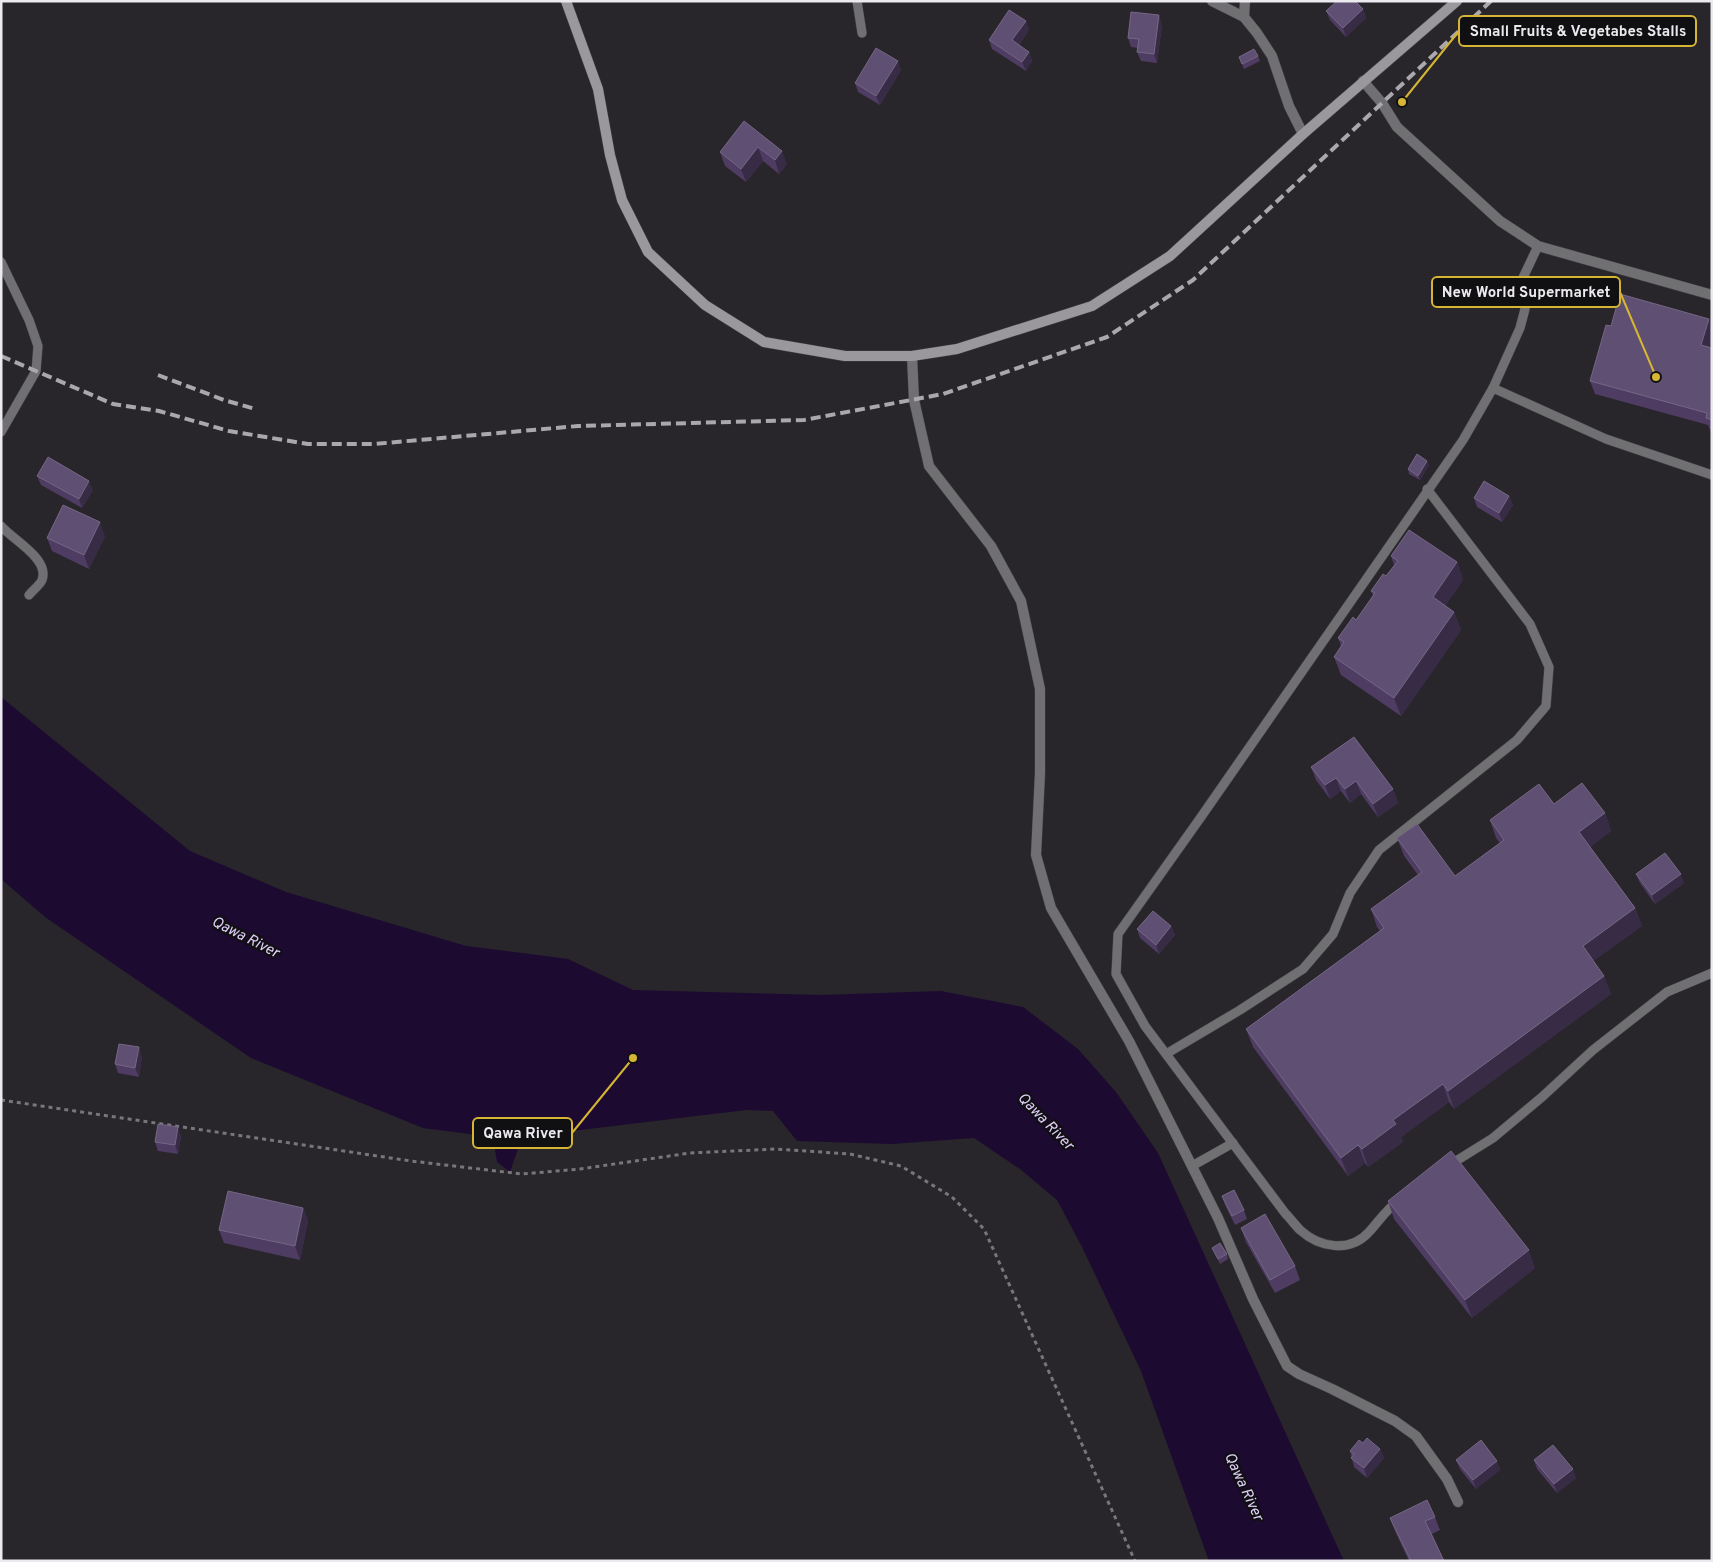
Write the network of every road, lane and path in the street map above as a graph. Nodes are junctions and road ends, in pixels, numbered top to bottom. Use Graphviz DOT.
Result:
graph roads {
  1 [pos="566,1"];
  2 [pos="857,1"];
  3 [pos="1212,1"];
  4 [pos="1245,1"];
  5 [pos="1457,1"];
  6 [pos="1244,17"];
  7 [pos="862,33"];
  8 [pos="1363,81"];
  9 [pos="1303,134"];
  10 [pos="1538,246"];
  11 [pos="1,262"];
  12 [pos="1712,295"];
  13 [pos="912,356"];
  14 [pos="1493,388"];
  15 [pos="1,432"];
  16 [pos="1712,475"];
  17 [pos="1427,489"];
  18 [pos="1,526"];
  19 [pos="29,595"];
  20 [pos="1712,974"];
  21 [pos="1166,1054"];
  22 [pos="1,1100"];
  23 [pos="1233,1143"];
  24 [pos="1192,1166"];
  25 [pos="1438,1172"];
  26 [pos="1406,1196"];
  27 [pos="1458,1502"];
  28 [pos="1135,1561"];
  1 -- 13 [label="main road"];
  2 -- 7 [label="lane"];
  3 -- 6 [label="street"];
  4 -- 6 [label="street"];
  5 -- 8 [label="main road"];
  6 -- 9 [label="street"];
  8 -- 9 [label="main road"];
  8 -- 10 [label="street"];
  9 -- 13 [label="main road"];
  10 -- 12 [label="street"];
  10 -- 14 [label="lane"];
  11 -- 15 [label="lane"];
  13 -- 24 [label="street"];
  14 -- 16 [label="lane"];
  14 -- 17 [label="lane"];
  17 -- 21 [label="lane"];
  17 -- 21 [label="lane"];
  18 -- 19 [label="lane"];
  20 -- 25 [label="lane"];
  21 -- 23 [label="lane"];
  22 -- 28 [label="path"];
  23 -- 24 [label="lane"];
  23 -- 26 [label="lane"];
  24 -- 27 [label="street"];
}
